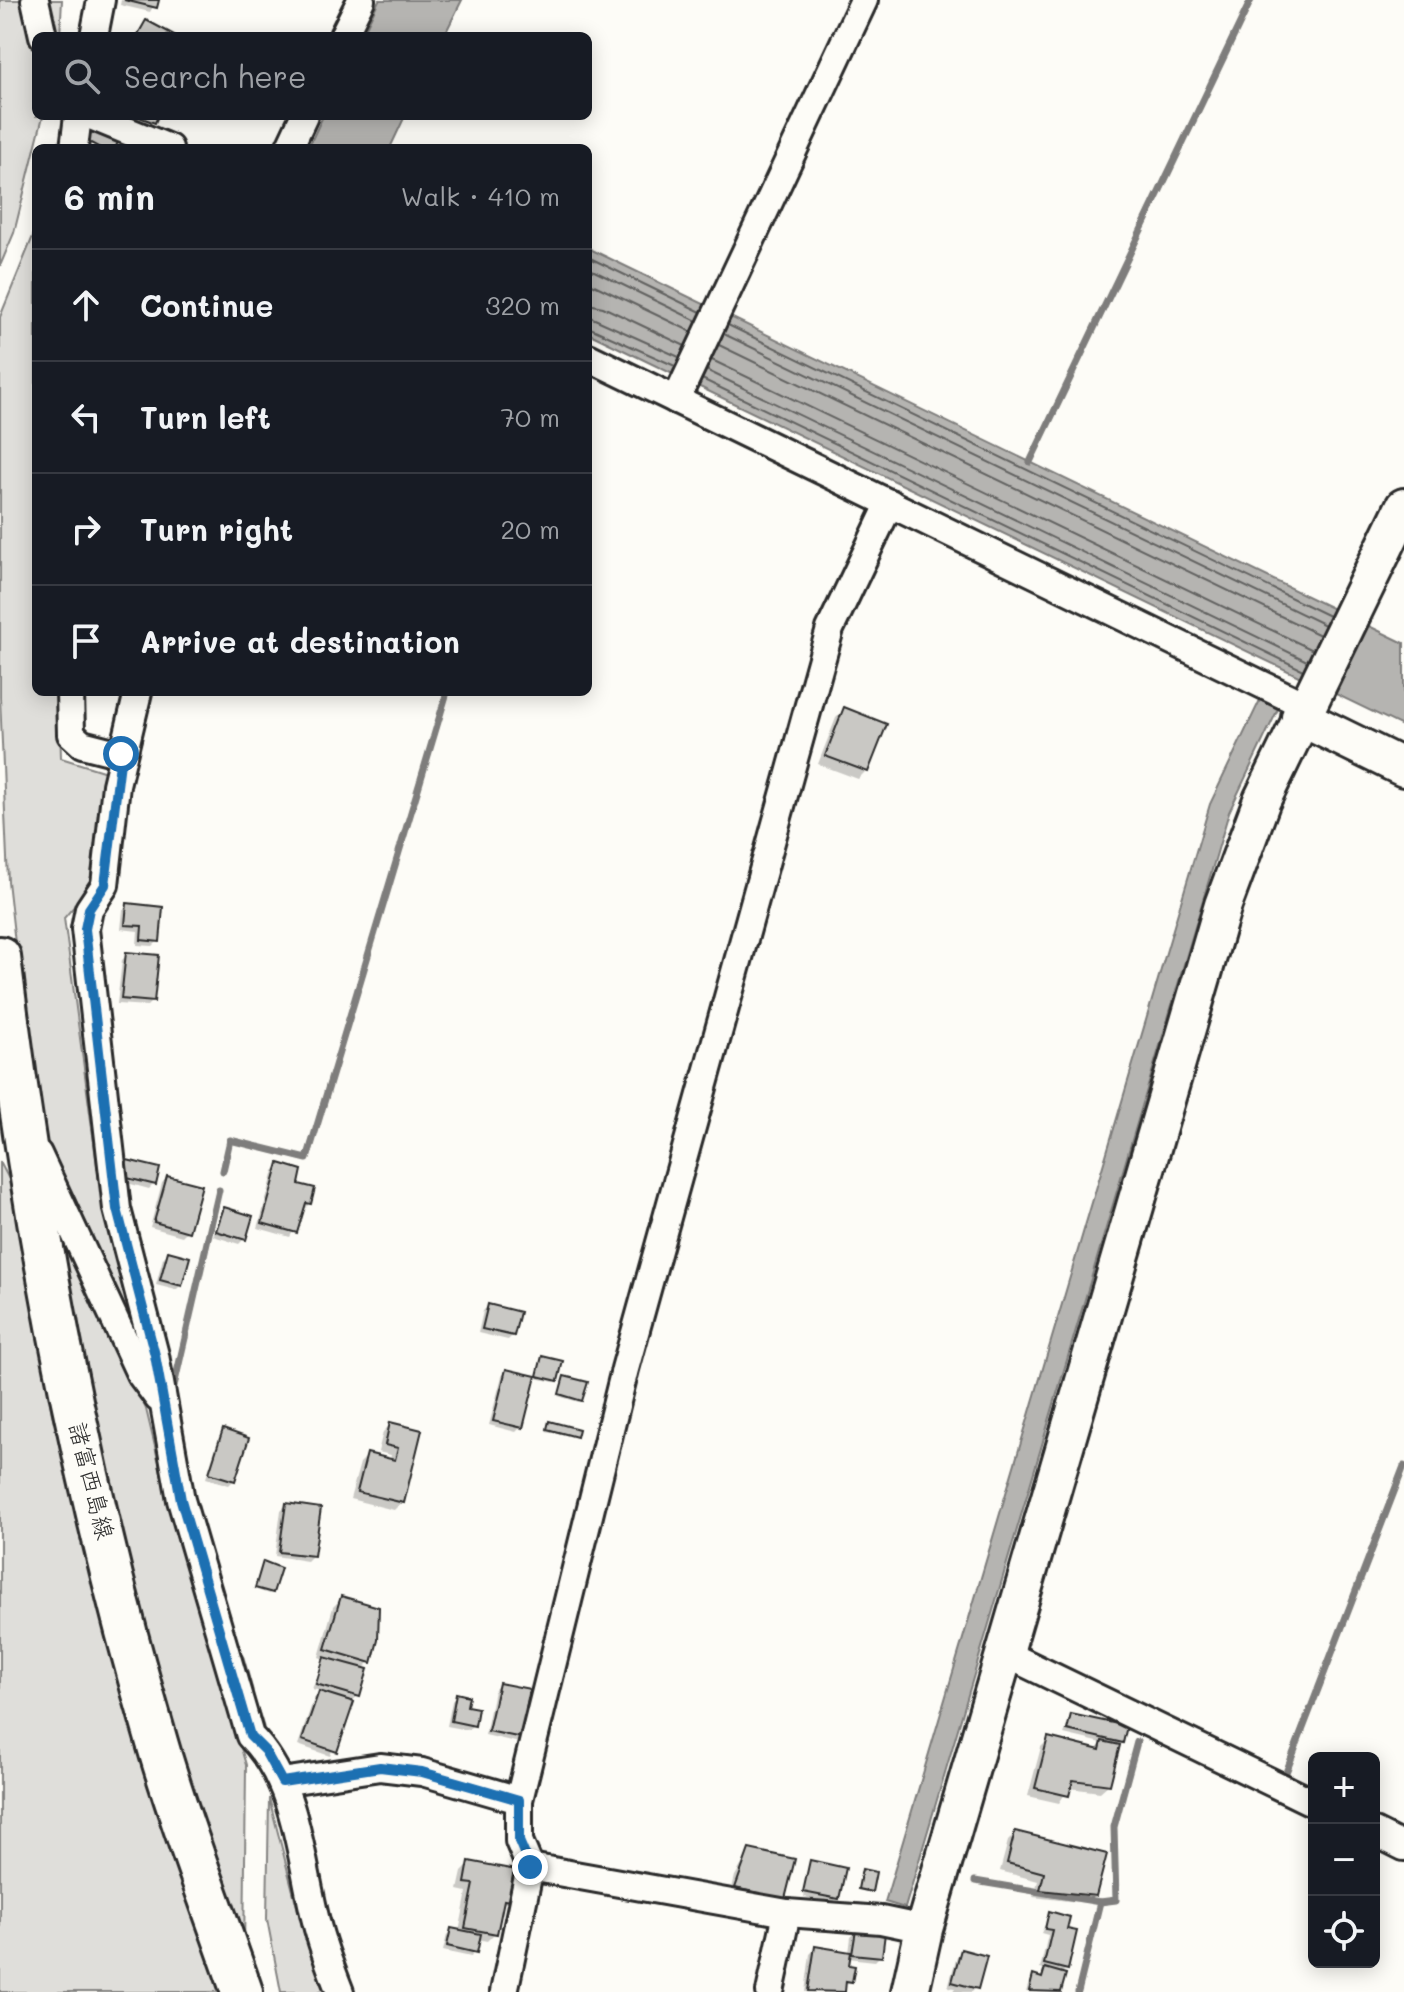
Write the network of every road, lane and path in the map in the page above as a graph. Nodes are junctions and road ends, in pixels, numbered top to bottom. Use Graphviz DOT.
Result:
graph roads {
  1 [pos="35,0"];
  2 [pos="101,0"];
  3 [pos="361,0"];
  4 [pos="864,0"];
  5 [pos="42,32"];
  6 [pos="95,32"];
  7 [pos="345,32"];
  8 [pos="78,120"];
  9 [pos="101,120"];
  10 [pos="302,120"];
  11 [pos="74,144"];
  12 [pos="159,144"];
  13 [pos="291,144"];
  14 [pos="592,358"];
  15 [pos="679,391"];
  16 [pos="890,503"];
  17 [pos="1404,507"];
  18 [pos="70,696"];
  19 [pos="137,696"];
  20 [pos="1307,703"];
  21 [pos="121,754"];
  22 [pos="1404,768"];
  23 [pos="0,957"];
  24 [pos="21,1133"];
  25 [pos="161,1401"];
  26 [pos="1004,1653"];
  27 [pos="282,1782"];
  28 [pos="519,1800"];
  29 [pos="1308,1800"];
  30 [pos="1380,1835"];
  31 [pos="1404,1847"];
  32 [pos="530,1867"];
  33 [pos="787,1913"];
  34 [pos="924,1929"];
  35 [pos="242,1992"];
  36 [pos="340,1992"];
  37 [pos="504,1992"];
  38 [pos="770,1992"];
  39 [pos="910,1992"];
  1 -- 5 [label="street"];
  2 -- 6 [label="street"];
  3 -- 7 [label="street"];
  4 -- 15 [label="street"];
  8 -- 11 [label="street"];
  9 -- 12 [label="street"];
  10 -- 13 [label="street"];
  14 -- 15 [label="street"];
  15 -- 16 [label="street"];
  16 -- 20 [label="street"];
  16 -- 28 [label="street"];
  17 -- 20 [label="street"];
  18 -- 21 [label="street"];
  19 -- 21 [label="street"];
  20 -- 22 [label="street"];
  20 -- 26 [label="street"];
  21 -- 25 [label="street"];
  23 -- 24 [label="main road, 諸富西島線"];
  24 -- 25 [label="street"];
  24 -- 35 [label="main road, 諸富西島線"];
  25 -- 27 [label="street"];
  26 -- 29 [label="street"];
  26 -- 34 [label="street"];
  27 -- 28 [label="street"];
  27 -- 36 [label="street"];
  28 -- 32 [label="street"];
  30 -- 31 [label="street"];
  32 -- 33 [label="street"];
  32 -- 37 [label="street"];
  33 -- 34 [label="street"];
  33 -- 38 [label="street"];
  34 -- 39 [label="street"];
}
